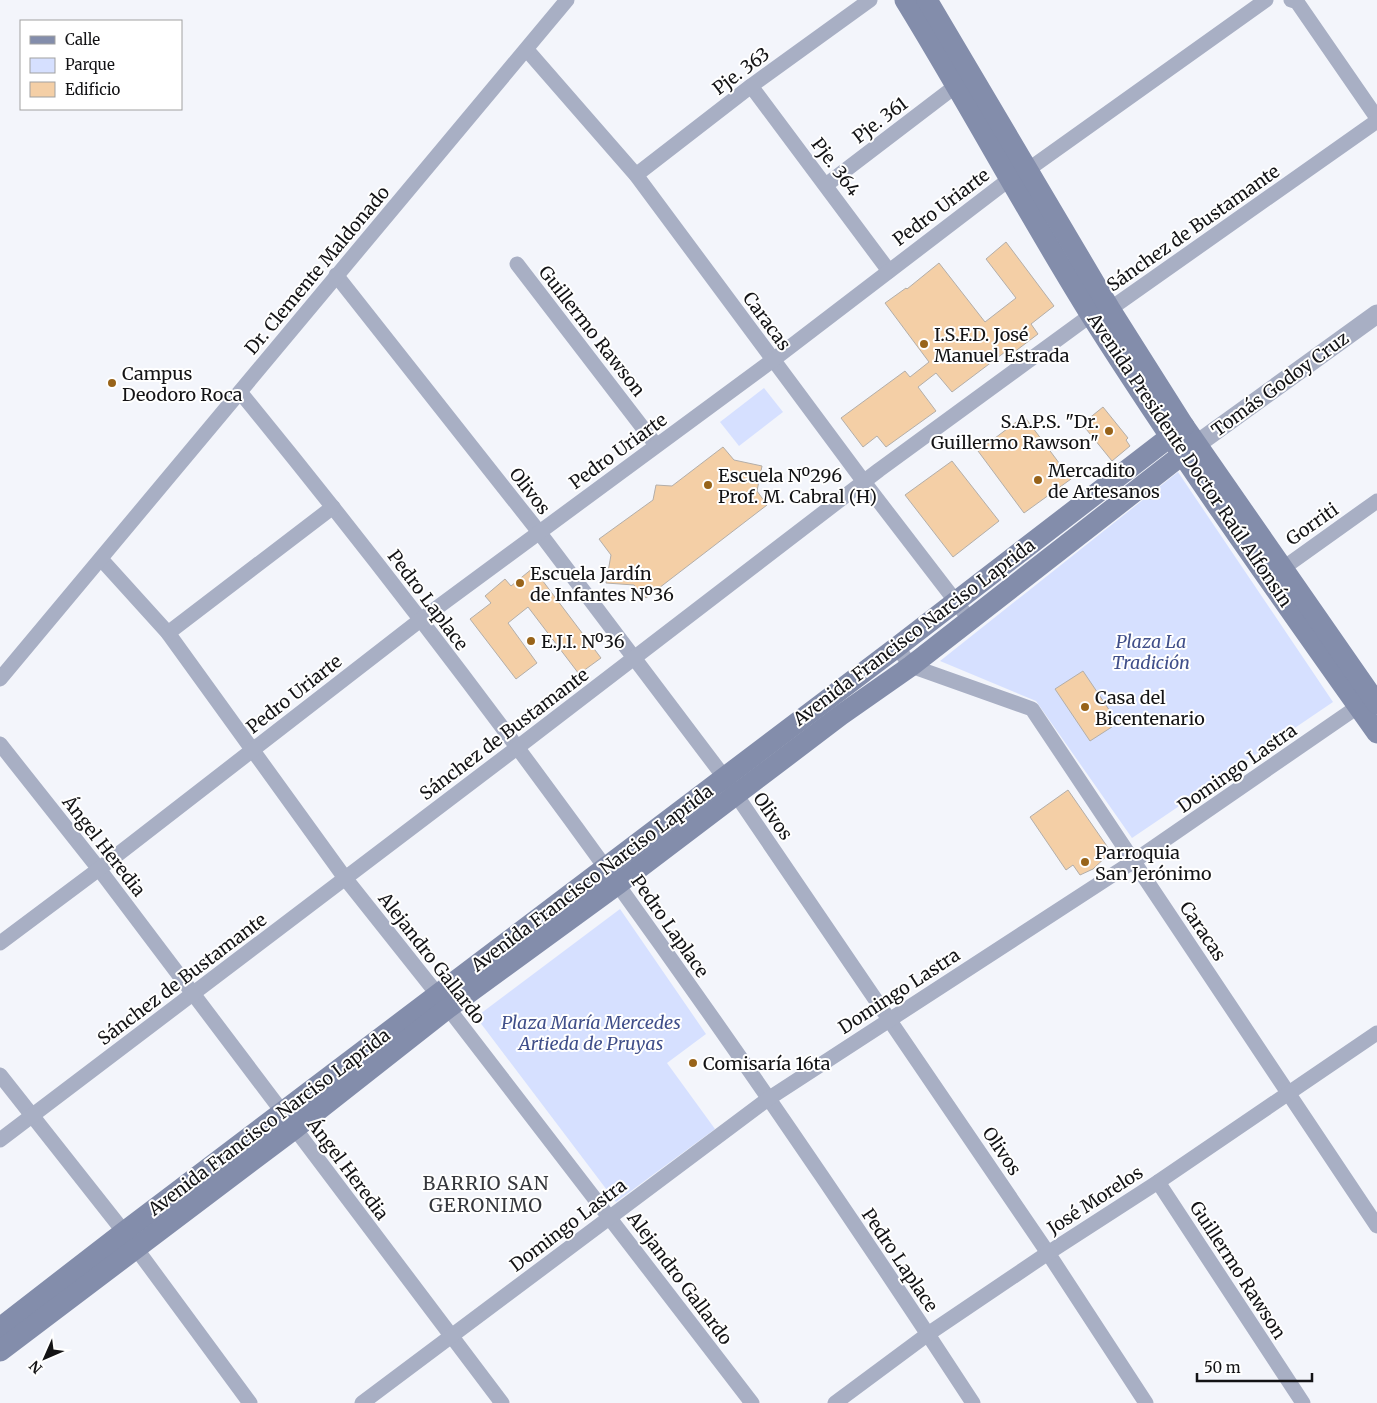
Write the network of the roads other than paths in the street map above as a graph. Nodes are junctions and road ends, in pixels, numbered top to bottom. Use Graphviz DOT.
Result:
graph roads {
  1 [pos="567,0"];
  2 [pos="870,0"];
  3 [pos="904,0"];
  4 [pos="927,0"];
  5 [pos="1266,0"];
  6 [pos="1291,0"];
  7 [pos="527,50"];
  8 [pos="957,85"];
  9 [pos="752,86"];
  10 [pos="1377,120"];
  11 [pos="1020,173"];
  12 [pos="636,175"];
  13 [pos="826,185"];
  14 [pos="517,264"];
  15 [pos="889,271"];
  16 [pos="336,275"];
  17 [pos="1100,312"];
  18 [pos="1377,314"];
  19 [pos="773,360"];
  20 [pos="240,392"];
  21 [pos="1177,431"];
  22 [pos="656,446"];
  23 [pos="1190,450"];
  24 [pos="864,482"];
  25 [pos="1377,501"];
  26 [pos="333,507"];
  27 [pos="539,532"];
  28 [pos="101,559"];
  29 [pos="1276,573"];
  30 [pos="956,601"];
  31 [pos="419,620"];
  32 [pos="970,620"];
  33 [pos="168,633"];
  34 [pos="897,647"];
  35 [pos="635,658"];
  36 [pos="911,666"];
  37 [pos="0,679"];
  38 [pos="1369,702"];
  39 [pos="1377,733"];
  40 [pos="0,744"];
  41 [pos="518,747"];
  42 [pos="253,749"];
  43 [pos="724,777"];
  44 [pos="736,796"];
  45 [pos="1134,861"];
  46 [pos="99,869"];
  47 [pos="612,876"];
  48 [pos="345,878"];
  49 [pos="0,943"];
  50 [pos="193,994"];
  51 [pos="443,1002"];
  52 [pos="891,1020"];
  53 [pos="1377,1033"];
  54 [pos="0,1074"];
  55 [pos="1288,1092"];
  56 [pos="768,1099"];
  57 [pos="32,1116"];
  58 [pos="288,1121"];
  59 [pos="0,1140"];
  60 [pos="1158,1182"];
  61 [pos="610,1217"];
  62 [pos="1377,1226"];
  63 [pos="124,1232"];
  64 [pos="136,1249"];
  65 [pos="1048,1253"];
  66 [pos="0,1328"];
  67 [pos="928,1334"];
  68 [pos="451,1336"];
  69 [pos="0,1351"];
  70 [pos="250,1403"];
  71 [pos="362,1403"];
  72 [pos="502,1403"];
  73 [pos="752,1403"];
  74 [pos="836,1403"];
  75 [pos="973,1403"];
  76 [pos="1146,1403"];
  77 [pos="1303,1403"];
  1 -- 7 [label="street, Dr. Clemente Maldonado"];
  2 -- 9 [label="street, Pje. 363"];
  3 -- 8 [label="main road, Avenida Presidente Doctor Raúl Alfonsín"];
  4 -- 11 [label="main road, Avenida Presidente Doctor Raúl Alfonsín"];
  5 -- 11 [label="street, Pedro Uriarte"];
  6 -- 10 [label="street"];
  7 -- 12 [label="street, Caracas"];
  7 -- 16 [label="street, Dr. Clemente Maldonado"];
  8 -- 11 [label="main road, Avenida Presidente Doctor Raúl Alfonsín"];
  8 -- 13 [label="street, Pje. 361"];
  9 -- 12 [label="street, Pje. 363"];
  9 -- 13 [label="street, Pje. 364"];
  10 -- 17 [label="street, Sánchez de Bustamante"];
  11 -- 15 [label="street, Pedro Uriarte"];
  11 -- 17 [label="main road, Avenida Presidente Doctor Raúl Alfonsín"];
  12 -- 19 [label="street, Caracas"];
  13 -- 15 [label="street, Pje. 364"];
  14 -- 22 [label="street, Guillermo Rawson"];
  15 -- 19 [label="street, Pedro Uriarte"];
  16 -- 20 [label="street, Dr. Clemente Maldonado"];
  16 -- 27 [label="street, Olivos"];
  17 -- 21 [label="main road, Avenida Presidente Doctor Raúl Alfonsín"];
  17 -- 24 [label="street, Sánchez de Bustamante"];
  18 -- 23 [label="street, Tomás Godoy Cruz"];
  19 -- 22 [label="street, Pedro Uriarte"];
  19 -- 24 [label="street, Caracas"];
  20 -- 26 [label="street, Pedro Laplace"];
  20 -- 28 [label="street, Dr. Clemente Maldonado"];
  21 -- 23 [label="main road, Avenida Presidente Doctor Raúl Alfonsín"];
  21 -- 30 [label="main road, Avenida Francisco Narciso Laprida"];
  22 -- 27 [label="street, Pedro Uriarte"];
  23 -- 29 [label="main road, Avenida Presidente Doctor Raúl Alfonsín"];
  23 -- 32 [label="main road, Avenida Francisco Narciso Laprida"];
  24 -- 30 [label="street, Caracas"];
  24 -- 35 [label="street, Sánchez de Bustamante"];
  25 -- 29 [label="street, Gorriti"];
  26 -- 31 [label="street, Pedro Laplace"];
  26 -- 33 [label="street"];
  27 -- 31 [label="street, Pedro Uriarte"];
  27 -- 35 [label="street, Olivos"];
  28 -- 33 [label="street, Alejandro Gallardo"];
  28 -- 37 [label="street, Dr. Clemente Maldonado"];
  29 -- 38 [label="main road, Avenida Presidente Doctor Raúl Alfonsín"];
  30 -- 32 [label="street, Caracas"];
  30 -- 34 [label="main road, Avenida Francisco Narciso Laprida"];
  31 -- 41 [label="street, Pedro Laplace"];
  31 -- 42 [label="street, Pedro Uriarte"];
  32 -- 36 [label="main road, Avenida Francisco Narciso Laprida"];
  33 -- 42 [label="street, Alejandro Gallardo"];
  34 -- 36 [label="street"];
  34 -- 43 [label="main road, Avenida Francisco Narciso Laprida"];
  35 -- 41 [label="street, Sánchez de Bustamante"];
  35 -- 43 [label="street, Olivos"];
  36 -- 44 [label="main road, Avenida Francisco Narciso Laprida"];
  36 -- 45 [label="street, Caracas"];
  38 -- 39 [label="main road, Avenida Presidente Doctor Raúl Alfonsín"];
  38 -- 45 [label="street, Domingo Lastra"];
  40 -- 46 [label="street, Ángel Heredia"];
  41 -- 47 [label="street, Pedro Laplace"];
  41 -- 48 [label="street, Sánchez de Bustamante"];
  42 -- 46 [label="street, Pedro Uriarte"];
  42 -- 48 [label="street, Alejandro Gallardo"];
  43 -- 44 [label="street, Olivos"];
  43 -- 47 [label="main road, Avenida Francisco Narciso Laprida"];
  44 -- 47 [label="main road, Avenida Francisco Narciso Laprida"];
  44 -- 52 [label="street, Olivos"];
  45 -- 52 [label="street, Domingo Lastra"];
  45 -- 55 [label="street, Caracas"];
  46 -- 49 [label="street, Pedro Uriarte"];
  46 -- 50 [label="street, Ángel Heredia"];
  47 -- 51 [label="main road, Avenida Francisco Narciso Laprida"];
  47 -- 56 [label="street, Pedro Laplace"];
  48 -- 50 [label="street, Sánchez de Bustamante"];
  48 -- 51 [label="street, Alejandro Gallardo"];
  50 -- 57 [label="street, Sánchez de Bustamante"];
  50 -- 58 [label="street, Ángel Heredia"];
  51 -- 58 [label="main road, Avenida Francisco Narciso Laprida"];
  51 -- 61 [label="street, Alejandro Gallardo"];
  52 -- 56 [label="street, Domingo Lastra"];
  52 -- 65 [label="street, Olivos"];
  53 -- 55 [label="street, José Morelos"];
  54 -- 57 [label="street"];
  55 -- 60 [label="street, José Morelos"];
  55 -- 62 [label="street, Caracas"];
  56 -- 61 [label="street, Domingo Lastra"];
  56 -- 67 [label="street, Pedro Laplace"];
  57 -- 59 [label="street, Sánchez de Bustamante"];
  57 -- 63 [label="street"];
  58 -- 63 [label="main road, Avenida Francisco Narciso Laprida"];
  58 -- 64 [label="main road, Avenida Francisco Narciso Laprida"];
  58 -- 68 [label="street, Ángel Heredia"];
  60 -- 65 [label="street, José Morelos"];
  60 -- 77 [label="street, Guillermo Rawson"];
  61 -- 68 [label="street, Domingo Lastra"];
  61 -- 73 [label="street, Alejandro Gallardo"];
  63 -- 64 [label="street"];
  63 -- 66 [label="main road, Avenida Francisco Narciso Laprida"];
  64 -- 69 [label="main road, Avenida Francisco Narciso Laprida"];
  64 -- 70 [label="street"];
  65 -- 67 [label="street, José Morelos"];
  65 -- 76 [label="street, Olivos"];
  67 -- 74 [label="street, José Morelos"];
  67 -- 75 [label="street, Pedro Laplace"];
  68 -- 71 [label="street, Domingo Lastra"];
  68 -- 72 [label="street, Ángel Heredia"];
}
